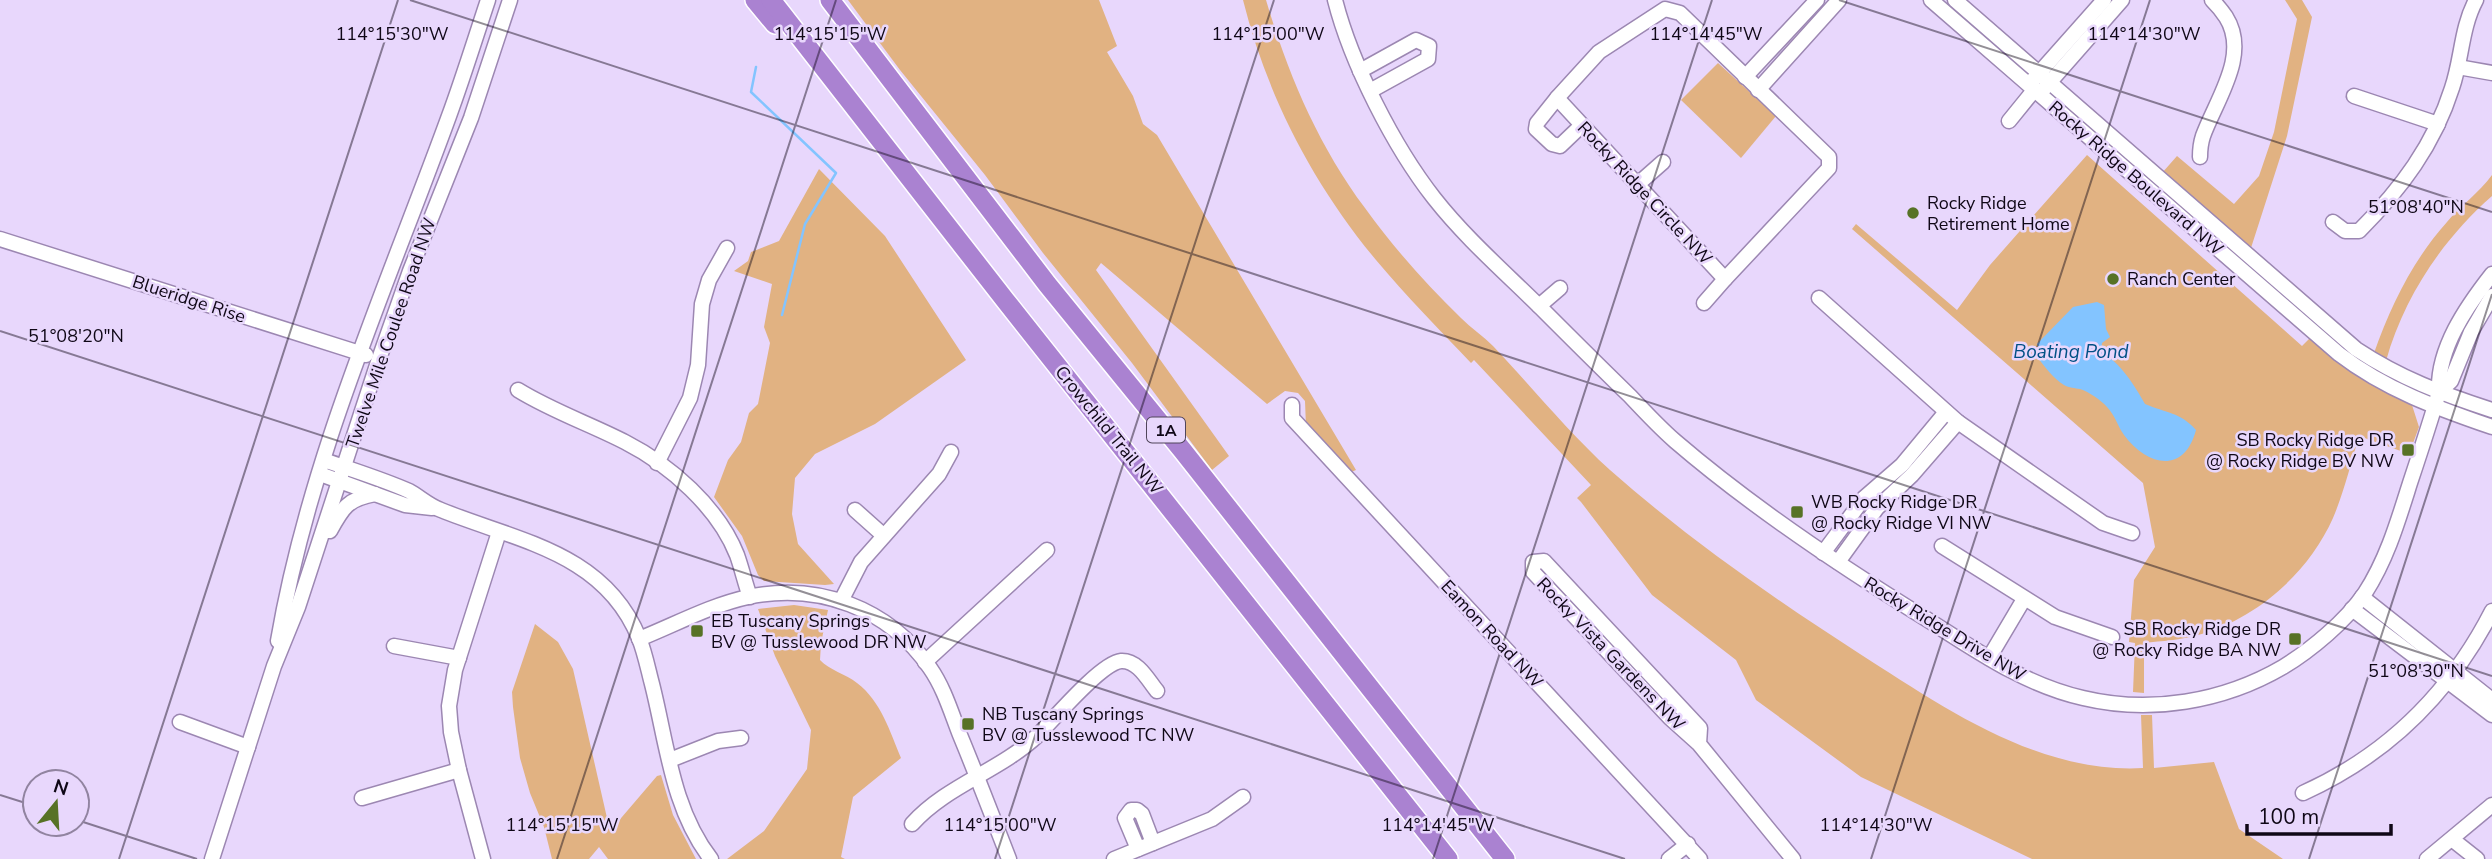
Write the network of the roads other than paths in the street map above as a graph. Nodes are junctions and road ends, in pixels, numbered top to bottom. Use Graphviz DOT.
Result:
graph roads {
  1 [pos="488,0"];
  2 [pos="510,0"];
  3 [pos="755,0"];
  4 [pos="771,0"];
  5 [pos="830,0"];
  6 [pos="1335,0"];
  7 [pos="1816,0"];
  8 [pos="1839,0"];
  9 [pos="1931,0"];
  10 [pos="1955,0"];
  11 [pos="2104,0"];
  12 [pos="2122,0"];
  13 [pos="2212,0"];
  14 [pos="2470,1"];
  15 [pos="2458,67"];
  16 [pos="1360,71"];
  17 [pos="2492,73"];
  18 [pos="1745,77"];
  19 [pos="2038,85"];
  20 [pos="1758,90"];
  21 [pos="1370,91"];
  22 [pos="2354,96"];
  23 [pos="1557,98"];
  24 [pos="2009,121"];
  25 [pos="2438,124"];
  26 [pos="1581,125"];
  27 [pos="2200,157"];
  28 [pos="895,161"];
  29 [pos="1663,162"];
  30 [pos="1638,184"];
  31 [pos="2333,222"];
  32 [pos="0,239"];
  33 [pos="726,248"];
  34 [pos="2492,275"];
  35 [pos="1725,279"];
  36 [pos="1560,288"];
  37 [pos="2492,296"];
  38 [pos="1819,298"];
  39 [pos="1704,303"];
  40 [pos="1539,306"];
  41 [pos="359,353"];
  42 [pos="379,359"];
  43 [pos="518,390"];
  44 [pos="2440,392"];
  45 [pos="1292,405"];
  46 [pos="2435,407"];
  47 [pos="2492,410"];
  48 [pos="1952,417"];
  49 [pos="2492,427"];
  50 [pos="951,452"];
  51 [pos="657,463"];
  52 [pos="322,467"];
  53 [pos="1907,470"];
  54 [pos="342,474"];
  55 [pos="375,494"];
  56 [pos="1864,498"];
  57 [pos="1877,508"];
  58 [pos="437,509"];
  59 [pos="855,510"];
  60 [pos="499,532"];
  61 [pos="2132,533"];
  62 [pos="883,535"];
  63 [pos="1942,546"];
  64 [pos="1047,550"];
  65 [pos="1823,552"];
  66 [pos="1838,562"];
  67 [pos="313,563"];
  68 [pos="750,597"];
  69 [pos="2024,599"];
  70 [pos="841,601"];
  71 [pos="2357,603"];
  72 [pos="2492,611"];
  73 [pos="2112,637"];
  74 [pos="639,639"];
  75 [pos="394,646"];
  76 [pos="459,658"];
  77 [pos="1989,658"];
  78 [pos="925,662"];
  79 [pos="274,666"];
  80 [pos="2451,676"];
  81 [pos="1157,691"];
  82 [pos="2492,700"];
  83 [pos="2492,715"];
  84 [pos="180,722"];
  85 [pos="741,738"];
  86 [pos="1699,744"];
  87 [pos="247,747"];
  88 [pos="670,760"];
  89 [pos="459,770"];
  90 [pos="977,777"];
  91 [pos="2303,793"];
  92 [pos="1243,797"];
  93 [pos="362,798"];
  94 [pos="2492,805"];
  95 [pos="912,824"];
  96 [pos="2453,840"];
  97 [pos="1153,843"];
  98 [pos="1688,844"];
  99 [pos="1138,849"];
  100 [pos="212,859"];
  101 [pos="484,859"];
  102 [pos="711,859"];
  103 [pos="1009,859"];
  104 [pos="1114,859"];
  105 [pos="1448,859"];
  106 [pos="1505,859"];
  107 [pos="1669,859"];
  108 [pos="1700,859"];
  109 [pos="1793,859"];
  110 [pos="2427,859"];
  111 [pos="2477,859"];
  1 -- 41 [label="street, Twelve Mile Coulee Road NW"];
  2 -- 42 [label="street, Twelve Mile Coulee Road NW"];
  3 -- 28 [label="highway"];
  4 -- 28 [label="highway, Crowchild Trail NW / 1A"];
  5 -- 106 [label="highway, 1A"];
  6 -- 16 [label="street, Rocky Ridge Drive NW"];
  7 -- 18 [label="street"];
  8 -- 20 [label="street"];
  9 -- 19 [label="street, Rocky Ridge Boulevard NW"];
  10 -- 19 [label="street, Rocky Ridge Boulevard NW"];
  11 -- 19 [label="street"];
  12 -- 19 [label="street"];
  13 -- 27 [label="street"];
  14 -- 15 [label="street"];
  15 -- 17 [label="street"];
  15 -- 25 [label="street"];
  16 -- 21 [label="street, Rocky Ridge Drive NW"];
  16 -- 21 [label="street"];
  18 -- 20 [label="street, Rocky Ridge Circle NW"];
  18 -- 23 [label="street, Rocky Ridge Circle NW"];
  19 -- 24 [label="street"];
  19 -- 44 [label="street, Rocky Ridge Boulevard NW"];
  19 -- 46 [label="street, Rocky Ridge Boulevard NW"];
  20 -- 35 [label="street, Rocky Ridge Circle NW"];
  21 -- 40 [label="street, Rocky Ridge Drive NW"];
  22 -- 25 [label="street"];
  23 -- 26 [label="street, Rocky Ridge Circle NW"];
  23 -- 26 [label="street"];
  25 -- 31 [label="street"];
  26 -- 30 [label="street, Rocky Ridge Circle NW"];
  28 -- 105 [label="highway, Crowchild Trail NW / 1A"];
  29 -- 30 [label="street"];
  30 -- 35 [label="street, Rocky Ridge Circle NW"];
  32 -- 41 [label="street, Blueridge Rise"];
  33 -- 51 [label="street"];
  34 -- 44 [label="street, Rocky Ridge Drive NW"];
  35 -- 39 [label="street"];
  36 -- 40 [label="street"];
  37 -- 44 [label="street, Rocky Ridge Drive NW"];
  38 -- 48 [label="street"];
  40 -- 65 [label="street, Rocky Ridge Drive NW"];
  41 -- 42 [label="street, Blueridge Rise"];
  41 -- 52 [label="street, Twelve Mile Coulee Road NW"];
  42 -- 54 [label="street, Twelve Mile Coulee Road NW"];
  43 -- 51 [label="street"];
  44 -- 46 [label="street, Rocky Ridge Drive NW"];
  44 -- 47 [label="street, Rocky Ridge Boulevard NW"];
  45 -- 98 [label="street, Eamon Road NW"];
  46 -- 49 [label="street, Rocky Ridge Boulevard NW"];
  46 -- 71 [label="street, Rocky Ridge Drive NW"];
  48 -- 53 [label="street"];
  48 -- 61 [label="street"];
  50 -- 62 [label="street"];
  51 -- 68 [label="street"];
  52 -- 54 [label="street"];
  52 -- 79 [label="street, Twelve Mile Coulee Road NW"];
  53 -- 56 [label="street"];
  53 -- 57 [label="street"];
  54 -- 55 [label="street"];
  54 -- 58 [label="street"];
  54 -- 67 [label="street, Twelve Mile Coulee Road NW"];
  55 -- 58 [label="street"];
  55 -- 67 [label="street"];
  56 -- 57 [label="street"];
  56 -- 65 [label="street"];
  57 -- 66 [label="street"];
  58 -- 60 [label="street"];
  59 -- 62 [label="street"];
  60 -- 74 [label="street"];
  60 -- 76 [label="street"];
  62 -- 70 [label="street"];
  63 -- 69 [label="street"];
  64 -- 78 [label="street"];
  65 -- 66 [label="street, Rocky Ridge Drive NW"];
  66 -- 77 [label="street, Rocky Ridge Drive NW"];
  67 -- 79 [label="street, Twelve Mile Coulee Road NW"];
  68 -- 70 [label="street"];
  68 -- 74 [label="street"];
  69 -- 73 [label="street"];
  69 -- 77 [label="street"];
  70 -- 78 [label="street"];
  71 -- 77 [label="street, Rocky Ridge Drive NW"];
  71 -- 80 [label="street"];
  72 -- 80 [label="street"];
  74 -- 88 [label="street"];
  75 -- 76 [label="street"];
  76 -- 89 [label="street"];
  78 -- 90 [label="street"];
  79 -- 87 [label="street, Twelve Mile Coulee Road NW"];
  80 -- 82 [label="street"];
  80 -- 83 [label="street"];
  80 -- 91 [label="street"];
  81 -- 90 [label="street"];
  84 -- 87 [label="street"];
  85 -- 88 [label="street"];
  86 -- 86 [label="street, Rocky Vista Gardens NW"];
  86 -- 109 [label="street, Rocky Vista Gardens NW"];
  87 -- 100 [label="street, Twelve Mile Coulee Road NW"];
  88 -- 102 [label="street"];
  89 -- 93 [label="street"];
  89 -- 101 [label="street"];
  90 -- 95 [label="street"];
  90 -- 103 [label="street"];
  92 -- 97 [label="street"];
  94 -- 96 [label="street"];
  96 -- 110 [label="street"];
  96 -- 111 [label="street"];
  97 -- 99 [label="street"];
  97 -- 99 [label="street"];
  98 -- 107 [label="street"];
  98 -- 108 [label="street, Eamon Road NW"];
  99 -- 104 [label="street"];
}
